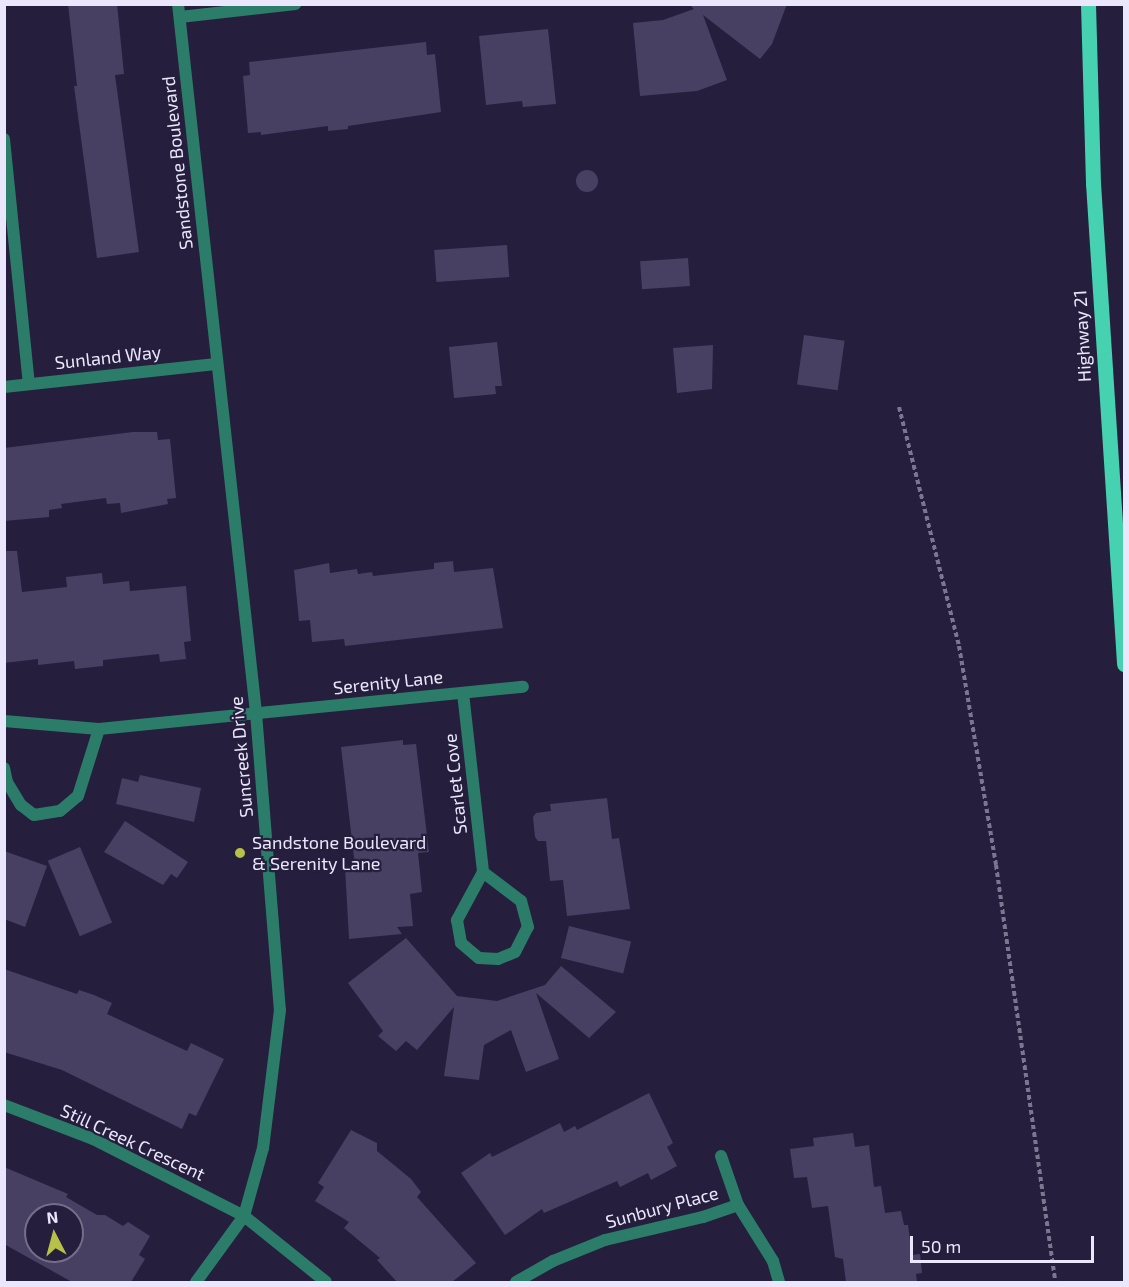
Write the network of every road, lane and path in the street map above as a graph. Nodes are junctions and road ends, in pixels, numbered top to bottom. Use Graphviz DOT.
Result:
graph roads {
  1 [pos="295,4"];
  2 [pos="1088,4"];
  3 [pos="179,11"];
  4 [pos="4,139"];
  5 [pos="211,319"];
  6 [pos="216,364"];
  7 [pos="29,384"];
  8 [pos="4,387"];
  9 [pos="899,407"];
  10 [pos="1125,664"];
  11 [pos="523,687"];
  12 [pos="464,693"];
  13 [pos="256,713"];
  14 [pos="4,721"];
  15 [pos="99,729"];
  16 [pos="4,768"];
  17 [pos="483,872"];
  18 [pos="4,1105"];
  19 [pos="721,1156"];
  20 [pos="738,1205"];
  21 [pos="244,1216"];
  22 [pos="196,1282"];
  23 [pos="326,1282"];
  24 [pos="516,1282"];
  25 [pos="779,1282"];
  26 [pos="1056,1282"];
  1 -- 3 [label="street"];
  2 -- 10 [label="main road, Highway 21"];
  3 -- 5 [label="street, Sandstone Boulevard"];
  4 -- 7 [label="street"];
  5 -- 6 [label="street, Suncreek Drive"];
  6 -- 7 [label="street, Sunland Way"];
  6 -- 13 [label="street, Suncreek Drive"];
  7 -- 8 [label="street, Sunland Way"];
  9 -- 26 [label="path"];
  11 -- 12 [label="street, Serenity Lane"];
  12 -- 13 [label="street, Serenity Lane"];
  12 -- 17 [label="street, Scarlet Cove"];
  13 -- 15 [label="street"];
  13 -- 21 [label="street, Suncreek Drive"];
  14 -- 15 [label="street"];
  15 -- 16 [label="street"];
  17 -- 17 [label="street"];
  18 -- 21 [label="street, Still Creek Crescent"];
  19 -- 20 [label="street"];
  20 -- 24 [label="street, Sunbury Place"];
  20 -- 25 [label="street, Sunbury Place"];
  21 -- 22 [label="street, Suncreek Drive"];
  21 -- 23 [label="street, Still Creek Crescent"];
}
